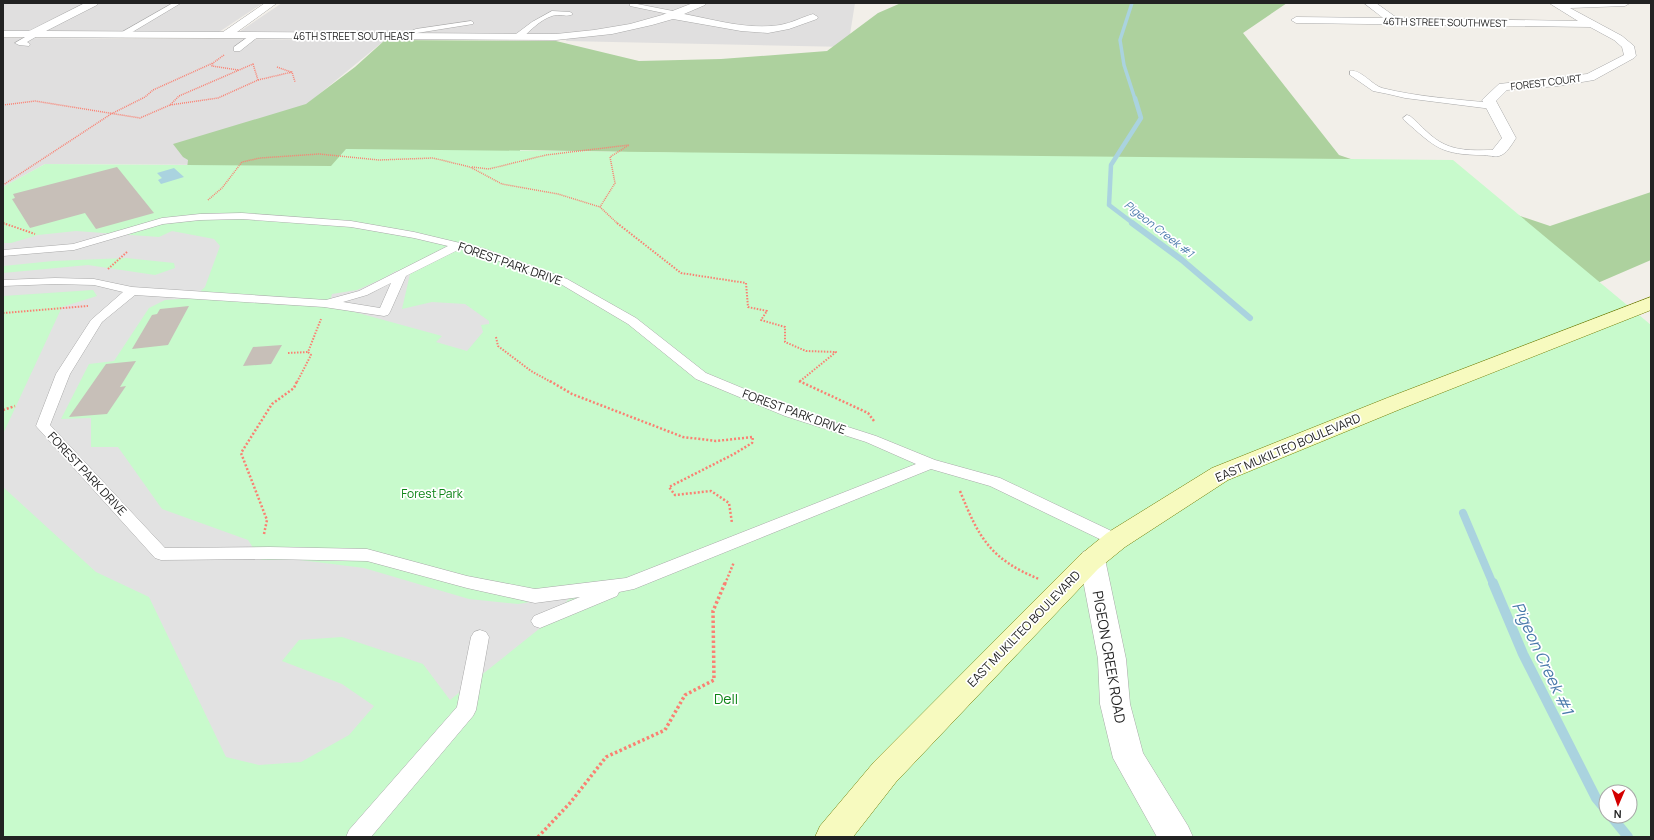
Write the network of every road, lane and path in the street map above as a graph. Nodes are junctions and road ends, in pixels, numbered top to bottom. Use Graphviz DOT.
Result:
graph roads {
  1 [pos="93,3"];
  2 [pos="178,3"];
  3 [pos="272,3"];
  4 [pos="701,3"];
  5 [pos="1369,3"];
  6 [pos="1625,3"];
  7 [pos="1556,4"];
  8 [pos="632,5"];
  9 [pos="570,14"];
  10 [pos="676,15"];
  11 [pos="814,17"];
  12 [pos="1296,20"];
  13 [pos="1395,22"];
  14 [pos="471,23"];
  15 [pos="1593,24"];
  16 [pos="3,34"];
  17 [pos="121,35"];
  18 [pos="224,36"];
  19 [pos="255,36"];
  20 [pos="403,36"];
  21 [pos="519,36"];
  22 [pos="31,38"];
  23 [pos="237,50"];
  24 [pos="213,63"];
  25 [pos="277,67"];
  26 [pos="292,72"];
  27 [pos="1353,73"];
  28 [pos="258,80"];
  29 [pos="294,82"];
  30 [pos="3,105"];
  31 [pos="170,105"];
  32 [pos="1492,106"];
  33 [pos="112,114"];
  34 [pos="1407,118"];
  35 [pos="1497,153"];
  36 [pos="470,167"];
  37 [pos="3,185"];
  38 [pos="205,203"];
  39 [pos="600,207"];
  40 [pos="3,223"];
  41 [pos="42,233"];
  42 [pos="458,246"];
  43 [pos="127,252"];
  44 [pos="3,253"];
  45 [pos="402,274"];
  46 [pos="94,282"];
  47 [pos="3,283"];
  48 [pos="132,292"];
  49 [pos="324,303"];
  50 [pos="1651,303"];
  51 [pos="116,304"];
  52 [pos="3,313"];
  53 [pos="308,352"];
  54 [pos="288,353"];
  55 [pos="15,406"];
  56 [pos="3,410"];
  57 [pos="871,439"];
  58 [pos="930,464"];
  59 [pos="948,469"];
  60 [pos="266,540"];
  61 [pos="1116,540"];
  62 [pos="1092,559"];
  63 [pos="628,584"];
  64 [pos="1064,588"];
  65 [pos="540,621"];
  66 [pos="480,637"];
  67 [pos="357,837"];
  68 [pos="832,837"];
  69 [pos="1176,837"];
  1 -- 22 [label="street"];
  2 -- 17 [label="lane"];
  3 -- 18 [label="street"];
  4 -- 10 [label="street, 46TH STREET SOUTHEAST"];
  5 -- 13 [label="street"];
  6 -- 7 [label="street"];
  7 -- 15 [label="street"];
  8 -- 10 [label="lane"];
  9 -- 21 [label="lane"];
  10 -- 11 [label="street"];
  10 -- 21 [label="street, 46TH STREET SOUTHEAST"];
  12 -- 13 [label="street, 46TH STREET SOUTHWEST"];
  13 -- 15 [label="street, 46TH STREET SOUTHWEST"];
  14 -- 20 [label="lane"];
  15 -- 32 [label="street, FOREST COURT"];
  16 -- 22 [label="street, 46TH STREET SOUTHEAST"];
  17 -- 18 [label="street, 46TH STREET SOUTHEAST"];
  17 -- 22 [label="street, 46TH STREET SOUTHEAST"];
  18 -- 19 [label="street, 46TH STREET SOUTHEAST"];
  19 -- 20 [label="street, 46TH STREET SOUTHEAST"];
  19 -- 23 [label="lane"];
  20 -- 21 [label="street, 46TH STREET SOUTHEAST"];
  24 -- 33 [label="path"];
  25 -- 26 [label="path"];
  26 -- 28 [label="path"];
  26 -- 29 [label="path"];
  27 -- 32 [label="lane"];
  28 -- 31 [label="path"];
  28 -- 31 [label="path"];
  30 -- 33 [label="path"];
  31 -- 33 [label="path"];
  32 -- 35 [label="street"];
  33 -- 37 [label="path"];
  34 -- 35 [label="lane"];
  36 -- 38 [label="path"];
  36 -- 39 [label="path"];
  36 -- 39 [label="path"];
  39 -- 57 [label="path"];
  40 -- 41 [label="path"];
  42 -- 44 [label="lane, FOREST PARK DRIVE"];
  42 -- 45 [label="lane"];
  42 -- 57 [label="lane, FOREST PARK DRIVE"];
  43 -- 46 [label="path"];
  45 -- 49 [label="lane"];
  45 -- 49 [label="lane"];
  46 -- 47 [label="lane"];
  46 -- 48 [label="lane"];
  48 -- 49 [label="lane"];
  48 -- 51 [label="lane, FOREST PARK DRIVE"];
  49 -- 53 [label="path"];
  50 -- 61 [label="main road, EAST MUKILTEO BOULEVARD"];
  51 -- 52 [label="path"];
  51 -- 63 [label="lane, FOREST PARK DRIVE"];
  53 -- 54 [label="path"];
  53 -- 60 [label="path"];
  55 -- 56 [label="path"];
  57 -- 58 [label="lane, FOREST PARK DRIVE"];
  58 -- 59 [label="lane, FOREST PARK DRIVE"];
  58 -- 63 [label="lane"];
  59 -- 61 [label="lane, FOREST PARK DRIVE"];
  59 -- 64 [label="path"];
  61 -- 62 [label="main road, EAST MUKILTEO BOULEVARD"];
  62 -- 64 [label="main road, EAST MUKILTEO BOULEVARD"];
  62 -- 69 [label="street, PIGEON CREEK ROAD"];
  63 -- 65 [label="lane"];
  64 -- 68 [label="main road, EAST MUKILTEO BOULEVARD"];
  66 -- 67 [label="lane"];
}
